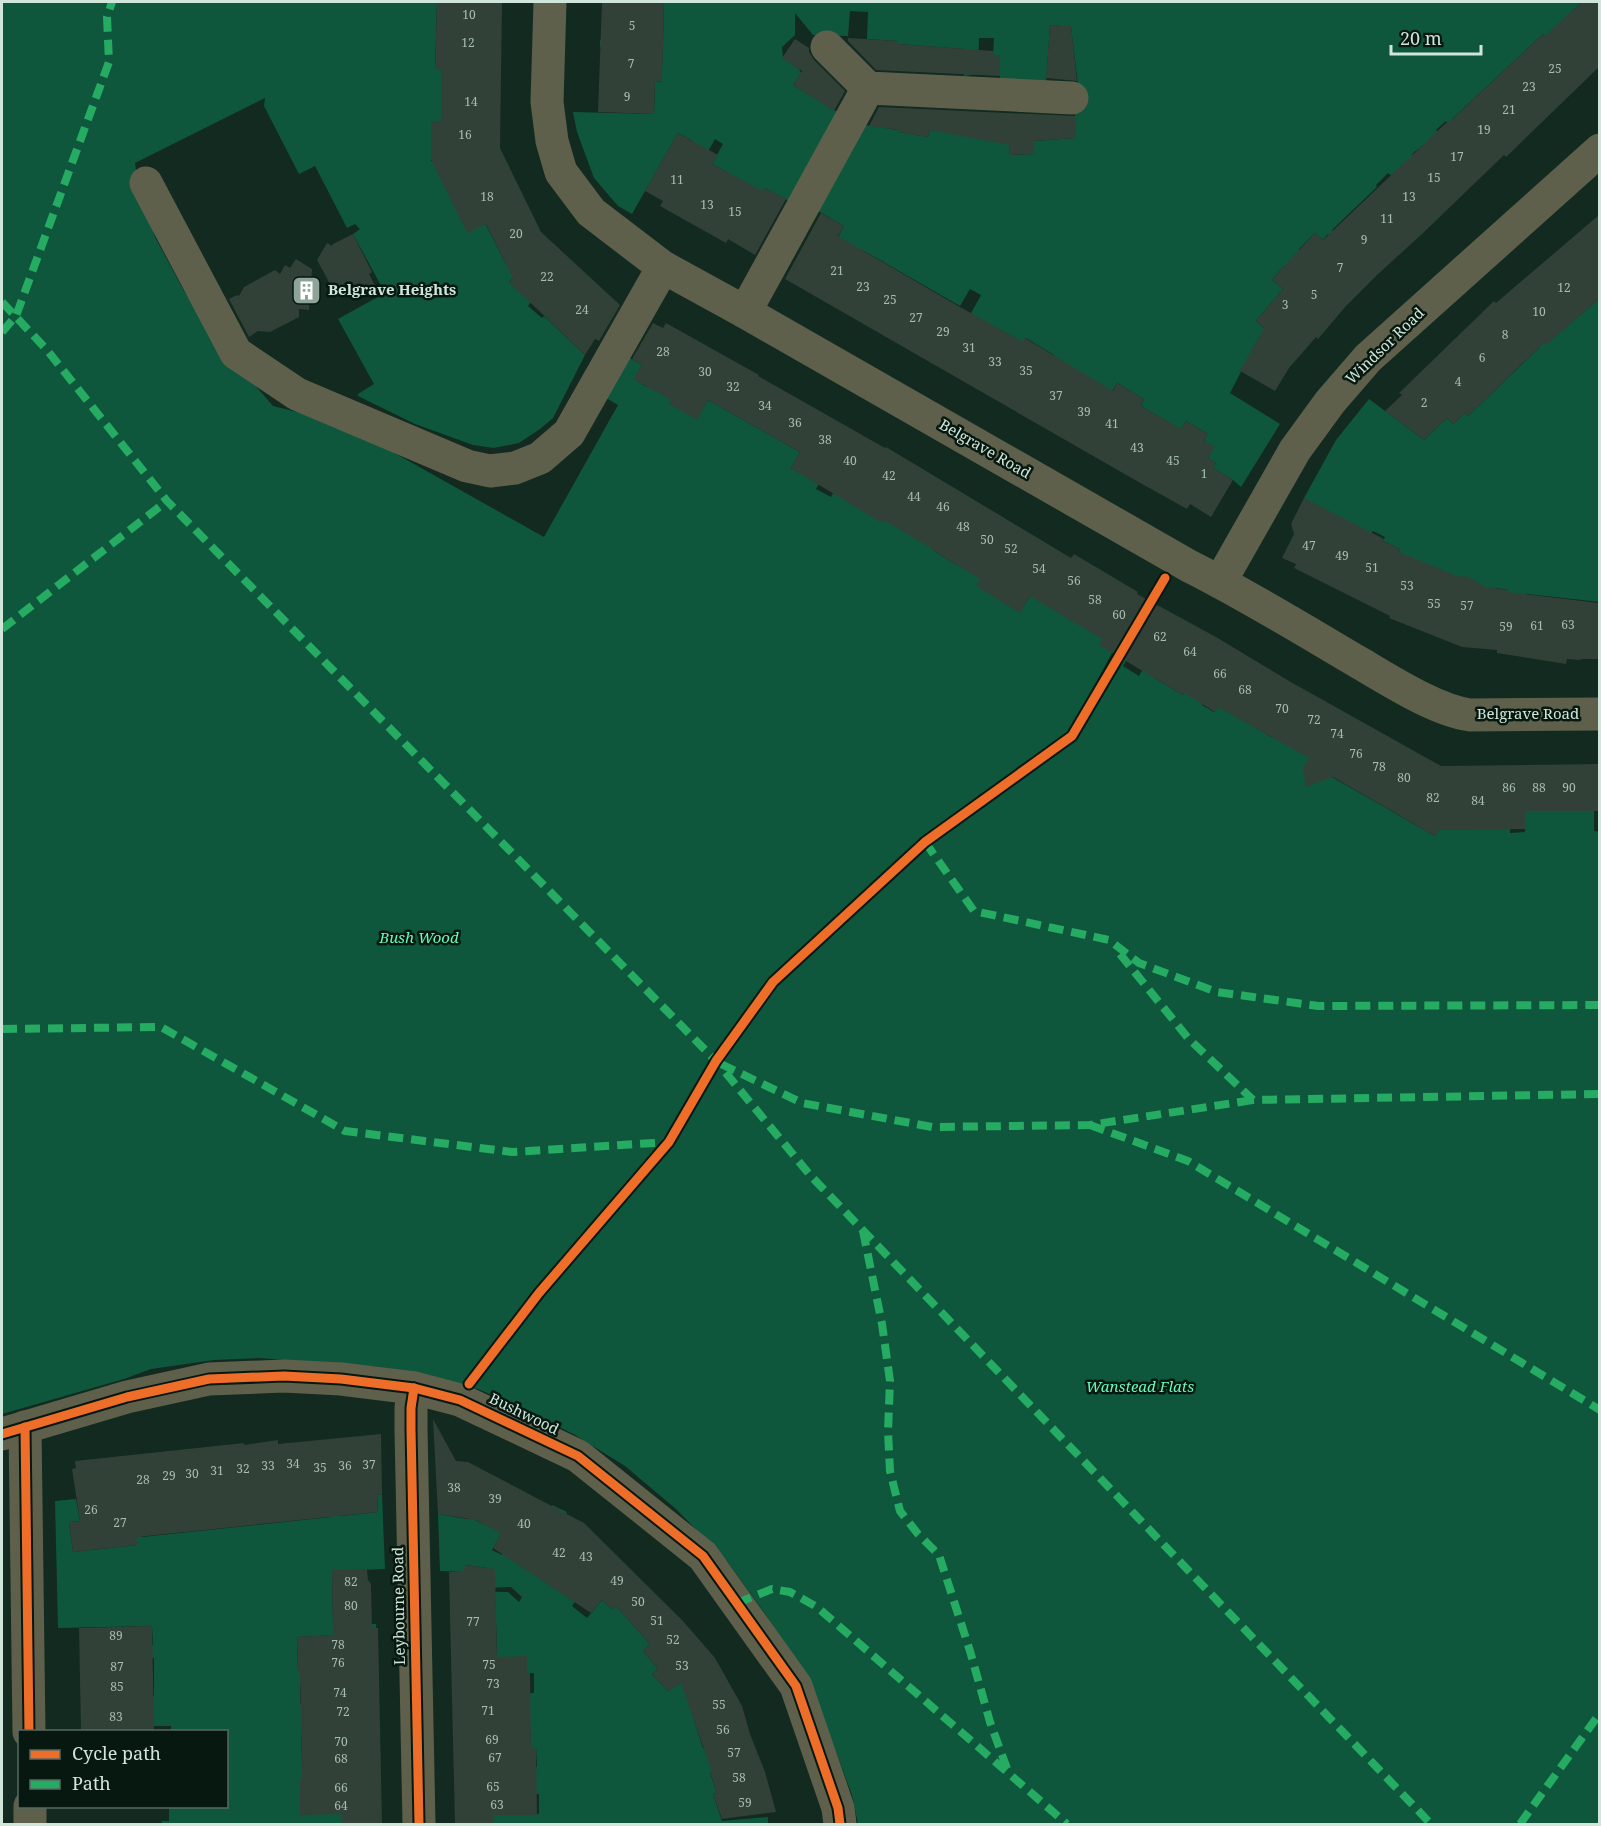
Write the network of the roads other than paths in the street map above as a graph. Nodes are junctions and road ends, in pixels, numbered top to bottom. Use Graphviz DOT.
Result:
graph roads {
  1 [pos="550,2"];
  2 [pos="827,47"];
  3 [pos="868,88"];
  4 [pos="1072,98"];
  5 [pos="1599,150"];
  6 [pos="146,183"];
  7 [pos="663,267"];
  8 [pos="745,312"];
  9 [pos="1221,582"];
  10 [pos="1599,714"];
  11 [pos="414,1388"];
  12 [pos="13,1430"];
  13 [pos="29,1730"];
  14 [pos="30,1808"];
  15 [pos="30,1824"];
  16 [pos="419,1824"];
  17 [pos="840,1824"];
  1 -- 7 [label="street, Belgrave Road"];
  2 -- 3 [label="street"];
  3 -- 4 [label="street"];
  3 -- 8 [label="street"];
  5 -- 9 [label="street, Windsor Road"];
  6 -- 7 [label="street"];
  7 -- 8 [label="street, Belgrave Road"];
  8 -- 9 [label="street, Belgrave Road"];
  9 -- 10 [label="street, Belgrave Road"];
  11 -- 12 [label="street, Bushwood"];
  11 -- 16 [label="street, Leybourne Road"];
  11 -- 17 [label="street, Bushwood"];
  12 -- 13 [label="street"];
  14 -- 15 [label="street"];
}
